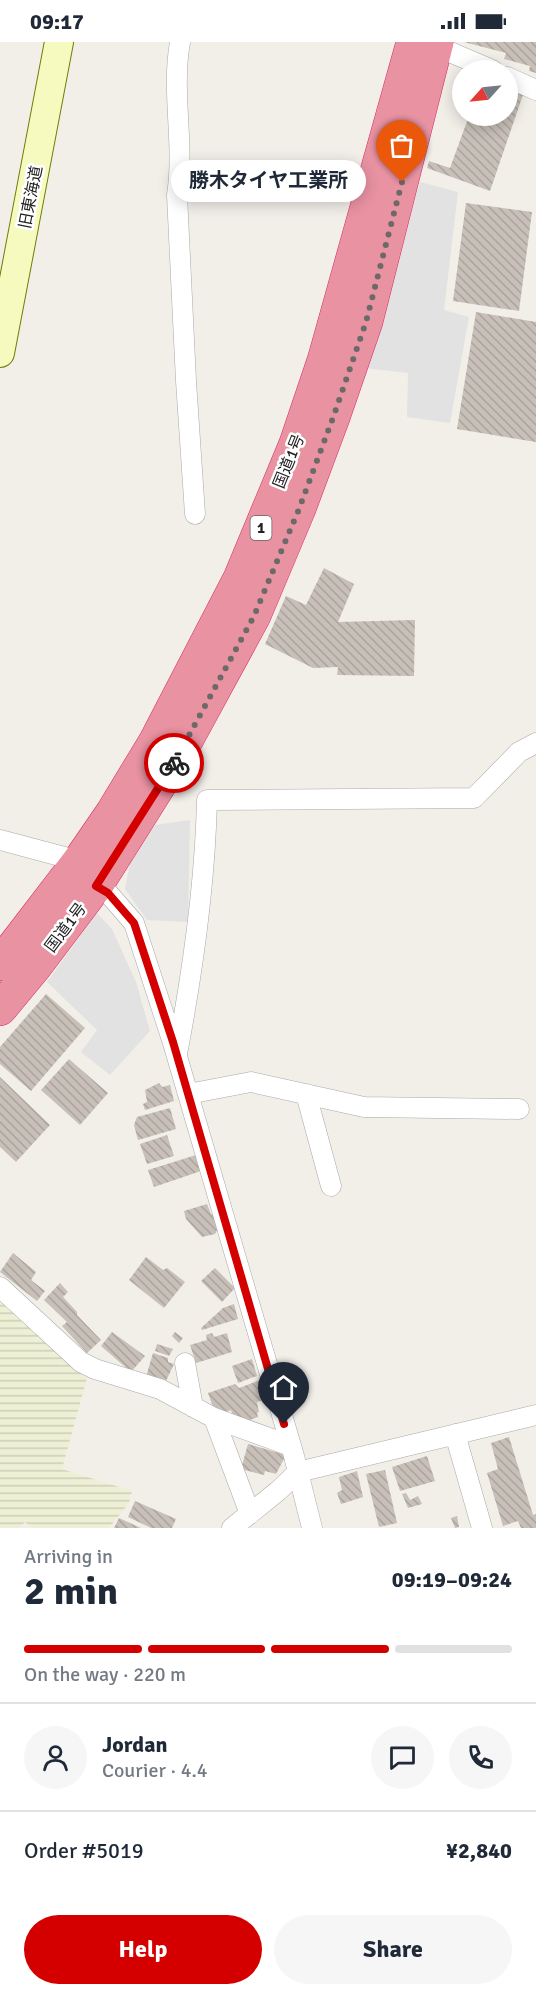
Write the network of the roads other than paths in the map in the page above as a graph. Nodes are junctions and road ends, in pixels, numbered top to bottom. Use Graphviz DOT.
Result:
graph roads {
  1 [pos="59,42"];
  2 [pos="180,42"];
  3 [pos="429,43"];
  4 [pos="469,60"];
  5 [pos="518,82"];
  6 [pos="536,90"];
  7 [pos="0,353"];
  8 [pos="195,514"];
  9 [pos="532,749"];
  10 [pos="0,840"];
  11 [pos="88,874"];
  12 [pos="0,964"];
  13 [pos="0,1009"];
  14 [pos="177,1057"];
  15 [pos="188,1094"];
  16 [pos="306,1094"];
  17 [pos="519,1109"];
  18 [pos="331,1186"];
  19 [pos="0,1287"];
  20 [pos="184,1363"];
  21 [pos="193,1407"];
  22 [pos="536,1415"];
  23 [pos="214,1418"];
  24 [pos="455,1434"];
  25 [pos="291,1446"];
  26 [pos="298,1472"];
  27 [pos="250,1514"];
  28 [pos="232,1528"];
  29 [pos="312,1528"];
  30 [pos="482,1528"];
  1 -- 7 [label="street, 旧東海道"];
  2 -- 8 [label="street"];
  3 -- 4 [label="street"];
  3 -- 11 [label="highway, 国道1号 / 1"];
  5 -- 6 [label="street"];
  9 -- 14 [label="street"];
  10 -- 11 [label="street"];
  11 -- 12 [label="highway, 国道1号 / 1"];
  11 -- 13 [label="highway, 国道1号 / 1"];
  11 -- 14 [label="street"];
  14 -- 15 [label="street"];
  15 -- 16 [label="street"];
  15 -- 25 [label="street"];
  16 -- 17 [label="street"];
  16 -- 18 [label="street"];
  19 -- 21 [label="street"];
  20 -- 21 [label="street"];
  21 -- 23 [label="street"];
  22 -- 24 [label="street"];
  23 -- 25 [label="street"];
  23 -- 27 [label="street"];
  24 -- 26 [label="street"];
  24 -- 30 [label="street"];
  25 -- 26 [label="street"];
  26 -- 27 [label="street"];
  26 -- 29 [label="street"];
  27 -- 28 [label="street"];
}
